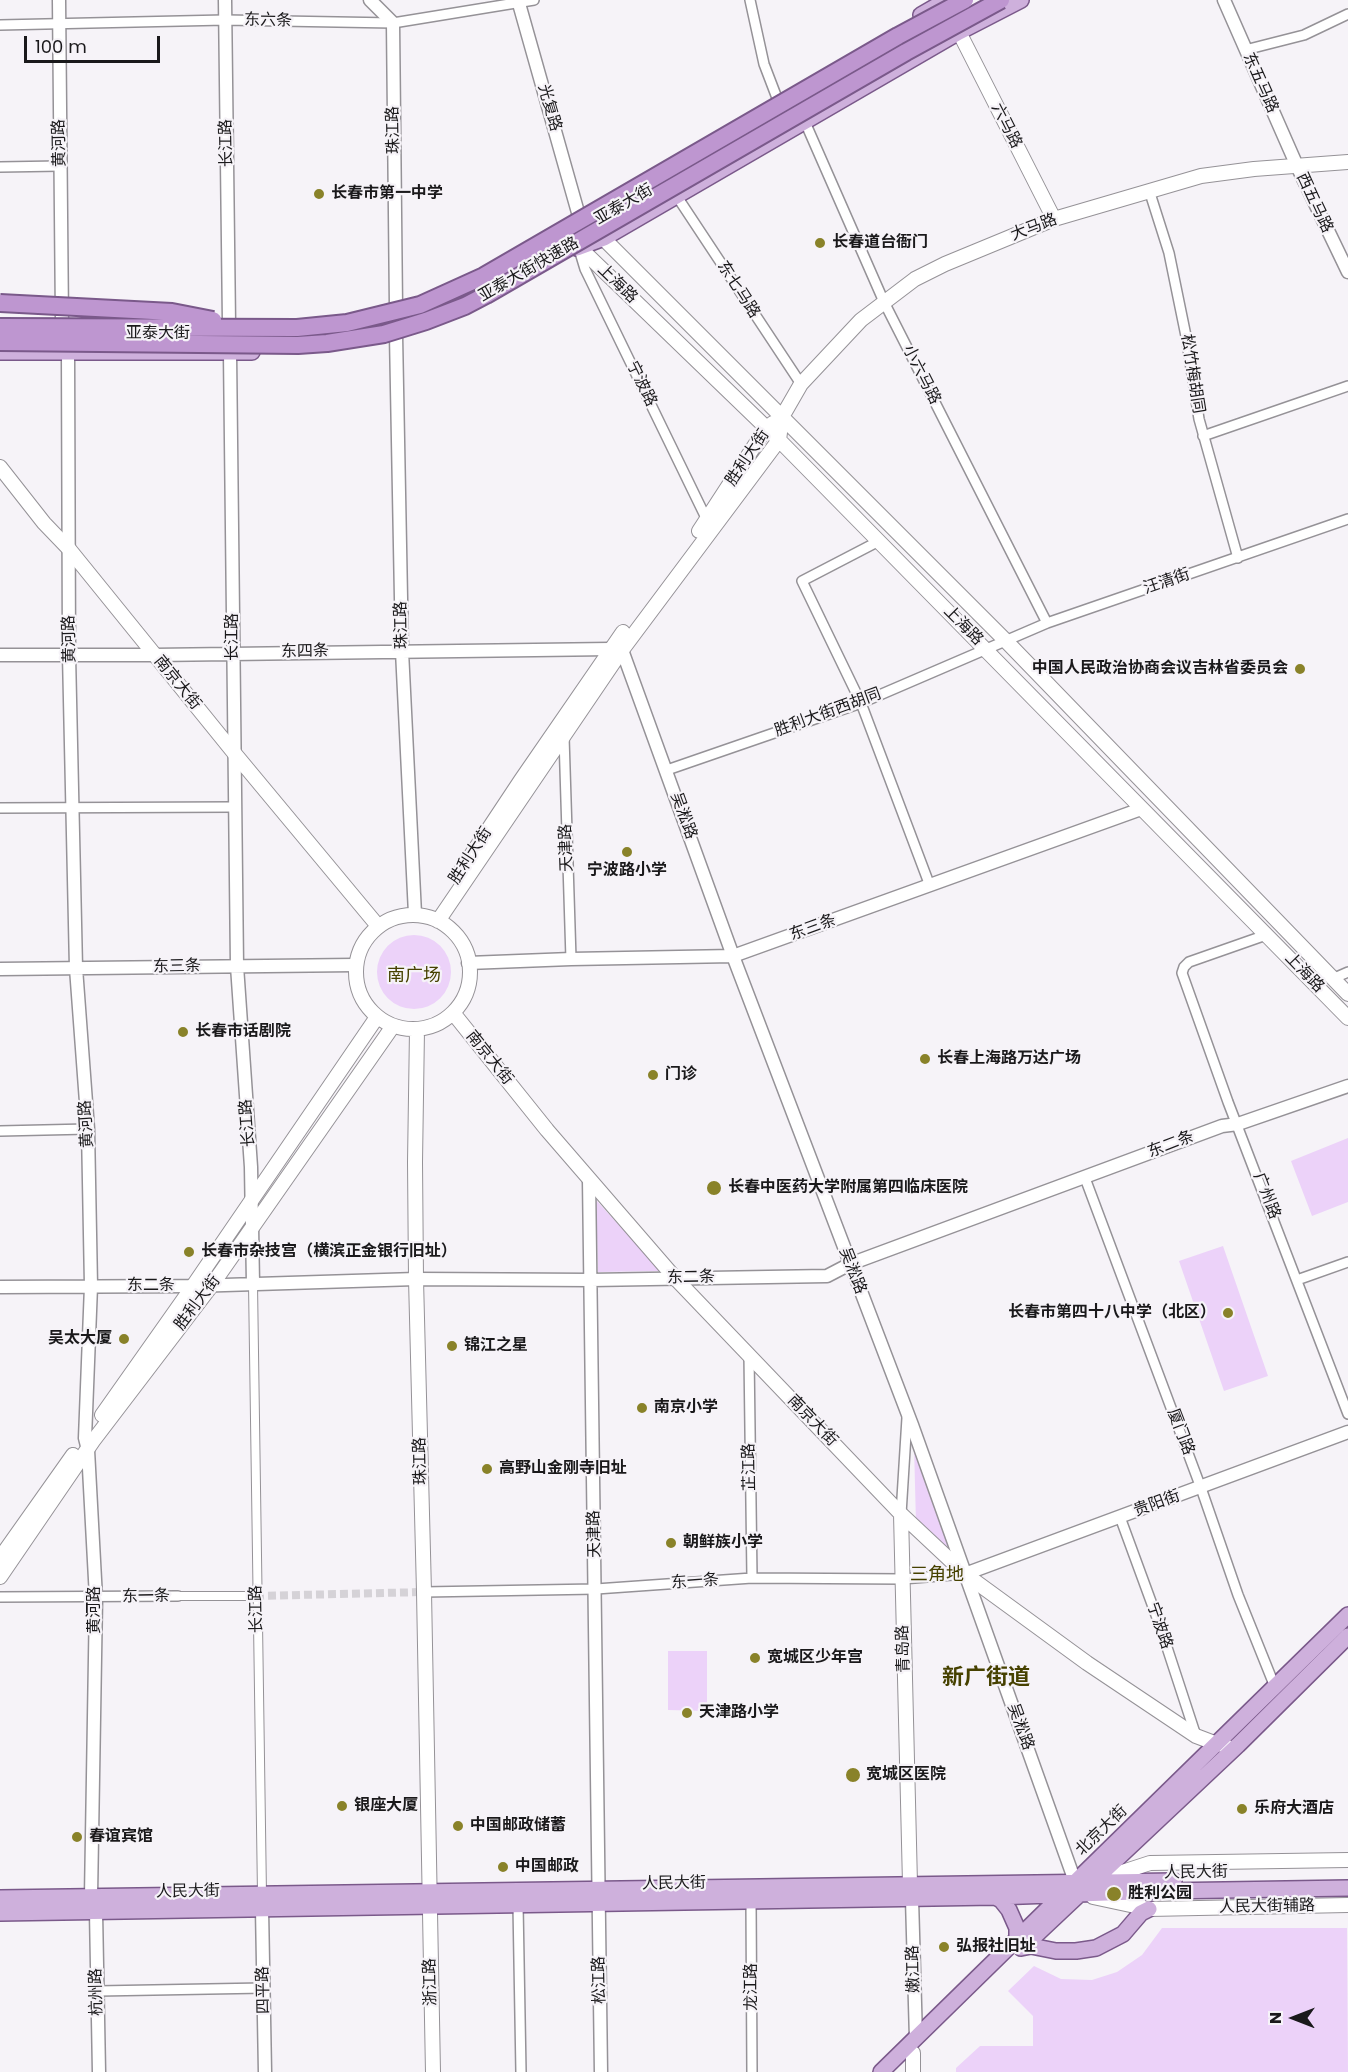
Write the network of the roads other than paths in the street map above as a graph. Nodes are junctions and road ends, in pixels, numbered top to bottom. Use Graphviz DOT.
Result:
graph roads {
  1 [pos="59,0"];
  2 [pos="225,0"];
  3 [pos="370,0"];
  4 [pos="534,0"];
  5 [pos="750,0"];
  6 [pos="948,0"];
  7 [pos="965,0"];
  8 [pos="1001,0"];
  9 [pos="1021,0"];
  10 [pos="1224,0"];
  11 [pos="518,1"];
  12 [pos="1348,14"];
  13 [pos="225,20"];
  14 [pos="393,23"];
  15 [pos="58,24"];
  16 [pos="0,25"];
  17 [pos="959,32"];
  18 [pos="1245,50"];
  19 [pos="777,98"];
  20 [pos="806,122"];
  21 [pos="1348,162"];
  22 [pos="60,166"];
  23 [pos="1297,166"];
  24 [pos="0,167"];
  25 [pos="1149,190"];
  26 [pos="676,195"];
  27 [pos="579,216"];
  28 [pos="1054,219"];
  29 [pos="604,238"];
  30 [pos="579,247"];
  31 [pos="1348,272"];
  32 [pos="884,302"];
  33 [pos="0,303"];
  34 [pos="396,308"];
  35 [pos="0,321"];
  36 [pos="62,321"];
  37 [pos="229,323"];
  38 [pos="0,327"];
  39 [pos="258,328"];
  40 [pos="396,335"];
  41 [pos="0,342"];
  42 [pos="0,352"];
  43 [pos="68,352"];
  44 [pos="230,353"];
  45 [pos="801,384"];
  46 [pos="1348,386"];
  47 [pos="782,417"];
  48 [pos="766,428"];
  49 [pos="1203,436"];
  50 [pos="779,440"];
  51 [pos="0,467"];
  52 [pos="1348,519"];
  53 [pos="707,520"];
  54 [pos="879,541"];
  55 [pos="69,549"];
  56 [pos="1238,558"];
  57 [pos="1047,623"];
  58 [pos="1006,641"];
  59 [pos="616,649"];
  60 [pos="988,650"];
  61 [pos="402,651"];
  62 [pos="233,653"];
  63 [pos="0,655"];
  64 [pos="69,655"];
  65 [pos="154,655"];
  66 [pos="861,703"];
  67 [pos="564,737"];
  68 [pos="235,754"];
  69 [pos="667,770"];
  70 [pos="234,807"];
  71 [pos="0,808"];
  72 [pos="74,808"];
  73 [pos="1141,809"];
  74 [pos="930,886"];
  75 [pos="416,914"];
  76 [pos="435,918"];
  77 [pos="378,926"];
  78 [pos="1266,935"];
  79 [pos="733,956"];
  80 [pos="571,959"];
  81 [pos="468,963"];
  82 [pos="355,965"];
  83 [pos="237,966"];
  84 [pos="76,968"];
  85 [pos="0,969"];
  86 [pos="1348,972"];
  87 [pos="1332,980"];
  88 [pos="1348,994"];
  89 [pos="454,1014"];
  90 [pos="376,1017"];
  91 [pos="1348,1018"];
  92 [pos="393,1026"];
  93 [pos="417,1030"];
  94 [pos="1348,1086"];
  95 [pos="1238,1124"];
  96 [pos="88,1129"];
  97 [pos="0,1131"];
  98 [pos="1085,1178"];
  99 [pos="589,1179"];
  100 [pos="252,1198"];
  101 [pos="252,1226"];
  102 [pos="1348,1262"];
  103 [pos="850,1264"];
  104 [pos="675,1278"];
  105 [pos="416,1279"];
  106 [pos="591,1280"];
  107 [pos="1297,1280"];
  108 [pos="253,1284"];
  109 [pos="91,1286"];
  110 [pos="193,1286"];
  111 [pos="212,1286"];
  112 [pos="0,1287"];
  113 [pos="749,1355"];
  114 [pos="1348,1414"];
  115 [pos="908,1415"];
  116 [pos="1348,1432"];
  117 [pos="87,1444"];
  118 [pos="1202,1488"];
  119 [pos="901,1515"];
  120 [pos="1120,1517"];
  121 [pos="0,1558"];
  122 [pos="965,1574"];
  123 [pos="0,1577"];
  124 [pos="752,1578"];
  125 [pos="902,1579"];
  126 [pos="596,1589"];
  127 [pos="424,1592"];
  128 [pos="178,1596"];
  129 [pos="256,1596"];
  130 [pos="0,1597"];
  131 [pos="96,1598"];
  132 [pos="1348,1615"];
  133 [pos="1348,1636"];
  134 [pos="1275,1687"];
  135 [pos="1196,1736"];
  136 [pos="1217,1744"];
  137 [pos="1238,1745"];
  138 [pos="1348,1860"];
  139 [pos="1348,1878"];
  140 [pos="1094,1881"];
  141 [pos="1077,1888"];
  142 [pos="1348,1888"];
  143 [pos="911,1891"];
  144 [pos="1062,1895"];
  145 [pos="91,1896"];
  146 [pos="598,1896"];
  147 [pos="995,1897"];
  148 [pos="0,1898"];
  149 [pos="429,1899"];
  150 [pos="262,1901"];
  151 [pos="751,1901"];
  152 [pos="518,1905"];
  153 [pos="1348,1905"];
  154 [pos="1149,1909"];
  155 [pos="96,1912"];
  156 [pos="0,1913"];
  157 [pos="1019,1944"];
  158 [pos="264,1988"];
  159 [pos="98,1992"];
  160 [pos="914,2046"];
  161 [pos="99,2072"];
  162 [pos="266,2072"];
  163 [pos="432,2072"];
  164 [pos="521,2072"];
  165 [pos="601,2072"];
  166 [pos="752,2072"];
  167 [pos="881,2072"];
  168 [pos="893,2072"];
  169 [pos="913,2072"];
  1 -- 15 [label="street, 黄河路"];
  2 -- 13 [label="street, 长江路"];
  3 -- 14 [label="street"];
  4 -- 11 [label="street, 东六条"];
  5 -- 19 [label="street"];
  6 -- 17 [label="main road, 六马路"];
  6 -- 19 [label="main road, 亚泰大街"];
  7 -- 17 [label="main road"];
  7 -- 39 [label="highway, 亚泰大街快速路, bridge"];
  8 -- 41 [label="highway, 亚泰大街快速路, bridge"];
  9 -- 17 [label="main road, 亚泰大街"];
  10 -- 18 [label="street, 东五马路"];
  11 -- 14 [label="street, 东六条"];
  11 -- 27 [label="street, 光复路"];
  12 -- 18 [label="street"];
  13 -- 14 [label="street, 东六条"];
  13 -- 15 [label="street, 东六条"];
  13 -- 37 [label="street, 长江路"];
  14 -- 34 [label="street, 珠江路"];
  15 -- 16 [label="street, 东六条"];
  15 -- 22 [label="street, 黄河路"];
  17 -- 20 [label="main road, 亚泰大街"];
  17 -- 28 [label="main road, 六马路"];
  18 -- 23 [label="street, 东五马路"];
  19 -- 27 [label="main road, 亚泰大街"];
  20 -- 26 [label="main road, 亚泰大街"];
  20 -- 32 [label="street, 小六马路"];
  21 -- 23 [label="main road, 大马路"];
  22 -- 24 [label="street"];
  22 -- 36 [label="street, 黄河路"];
  23 -- 25 [label="main road, 大马路"];
  23 -- 31 [label="street, 西五马路"];
  25 -- 28 [label="main road, 大马路"];
  25 -- 49 [label="street, 松竹梅胡同"];
  26 -- 29 [label="main road, 亚泰大街"];
  26 -- 45 [label="street, 东七马路"];
  27 -- 29 [label="main road, 上海路"];
  27 -- 30 [label="main road"];
  27 -- 34 [label="main road, 亚泰大街"];
  28 -- 32 [label="main road, 大马路"];
  29 -- 30 [label="main road, 亚泰大街"];
  29 -- 47 [label="main road, 上海路"];
  30 -- 40 [label="main road, 亚泰大街"];
  30 -- 48 [label="main road, 上海路"];
  30 -- 53 [label="street, 宁波路"];
  32 -- 45 [label="main road, 大马路"];
  32 -- 57 [label="street, 小六马路"];
  33 -- 39 [label="highway, bridge"];
  34 -- 37 [label="main road, 亚泰大街"];
  35 -- 36 [label="main road, 亚泰大街"];
  36 -- 37 [label="main road, 亚泰大街"];
  38 -- 39 [label="highway, 亚泰大街快速路, bridge"];
  40 -- 44 [label="main road, 亚泰大街"];
  40 -- 61 [label="street, 珠江路"];
  42 -- 43 [label="main road, 亚泰大街"];
  43 -- 44 [label="main road, 亚泰大街"];
  43 -- 55 [label="street, 黄河路"];
  44 -- 62 [label="street, 长江路"];
  45 -- 47 [label="main road, 大马路"];
  46 -- 49 [label="street"];
  47 -- 48 [label="main road, 胜利大街"];
  47 -- 50 [label="main road, 胜利大街"];
  47 -- 58 [label="main road, 上海路"];
  48 -- 50 [label="main road, 上海路"];
  48 -- 53 [label="main road, 胜利大街"];
  49 -- 56 [label="street, 松竹梅胡同"];
  50 -- 54 [label="main road, 上海路"];
  50 -- 59 [label="main road, 胜利大街"];
  51 -- 55 [label="main road, 南京大街"];
  52 -- 56 [label="street, 汪清街"];
  53 -- 59 [label="main road, 胜利大街"];
  54 -- 60 [label="main road, 上海路"];
  54 -- 66 [label="street"];
  55 -- 64 [label="street, 黄河路"];
  55 -- 65 [label="main road, 南京大街"];
  56 -- 57 [label="street, 汪清街"];
  57 -- 58 [label="street, 汪清街"];
  58 -- 60 [label="street, 汪清街"];
  58 -- 87 [label="main road, 上海路"];
  59 -- 61 [label="street, 东四条"];
  59 -- 67 [label="main road, 胜利大街"];
  59 -- 69 [label="street, 吴淞路"];
  59 -- 76 [label="main road, 胜利大街"];
  60 -- 66 [label="street, 胜利大街西胡同"];
  60 -- 73 [label="main road, 上海路"];
  61 -- 62 [label="street, 东四条"];
  61 -- 75 [label="street, 珠江路"];
  62 -- 65 [label="street, 东四条"];
  62 -- 68 [label="street, 长江路"];
  63 -- 64 [label="street, 东四条"];
  64 -- 65 [label="street, 东四条"];
  64 -- 72 [label="street, 黄河路"];
  65 -- 68 [label="main road, 南京大街"];
  66 -- 69 [label="street, 胜利大街西胡同"];
  66 -- 74 [label="street"];
  67 -- 76 [label="main road, 胜利大街"];
  67 -- 80 [label="street, 天津路"];
  68 -- 70 [label="street, 长江路"];
  68 -- 77 [label="main road, 南京大街"];
  69 -- 79 [label="street, 吴淞路"];
  70 -- 72 [label="street"];
  70 -- 83 [label="street, 长江路"];
  71 -- 72 [label="street"];
  72 -- 84 [label="street, 黄河路"];
  73 -- 74 [label="street, 东三条"];
  73 -- 78 [label="main road, 上海路"];
  74 -- 79 [label="street, 东三条"];
  75 -- 76 [label="main road"];
  75 -- 77 [label="main road"];
  76 -- 81 [label="main road"];
  77 -- 82 [label="main road"];
  78 -- 91 [label="main road, 上海路"];
  78 -- 95 [label="street, 广州路"];
  79 -- 80 [label="street, 东三条"];
  79 -- 103 [label="street, 吴淞路"];
  80 -- 81 [label="street, 东三条"];
  81 -- 89 [label="main road"];
  82 -- 83 [label="street, 东三条"];
  82 -- 90 [label="main road"];
  83 -- 84 [label="street, 东三条"];
  83 -- 100 [label="street, 长江路"];
  84 -- 85 [label="street, 东三条"];
  84 -- 96 [label="street, 黄河路"];
  86 -- 87 [label="street"];
  87 -- 88 [label="main road, 上海路"];
  89 -- 93 [label="main road"];
  89 -- 99 [label="main road, 南京大街"];
  90 -- 92 [label="main road"];
  90 -- 100 [label="main road, 胜利大街"];
  92 -- 93 [label="main road"];
  92 -- 101 [label="main road, 胜利大街"];
  93 -- 105 [label="main road, 珠江路"];
  94 -- 95 [label="street, 东二条"];
  95 -- 98 [label="street, 东二条"];
  95 -- 107 [label="street, 广州路"];
  96 -- 97 [label="street"];
  96 -- 109 [label="street, 黄河路"];
  98 -- 103 [label="street, 东二条"];
  98 -- 118 [label="street, 厦门路"];
  99 -- 104 [label="main road, 南京大街"];
  99 -- 106 [label="street, 天津路"];
  100 -- 101 [label="street, 长江路"];
  100 -- 110 [label="main road, 胜利大街"];
  101 -- 108 [label="street, 长江路"];
  101 -- 111 [label="main road, 胜利大街"];
  102 -- 107 [label="street"];
  103 -- 104 [label="street, 东二条"];
  103 -- 115 [label="street, 吴淞路"];
  104 -- 106 [label="street, 东二条"];
  104 -- 113 [label="main road, 南京大街"];
  105 -- 106 [label="street, 东二条"];
  105 -- 108 [label="street, 东二条"];
  105 -- 127 [label="main road, 珠江路"];
  106 -- 126 [label="street, 天津路"];
  107 -- 114 [label="street, 广州路"];
  108 -- 111 [label="street, 东二条"];
  108 -- 129 [label="street, 长江路"];
  109 -- 110 [label="street, 东二条"];
  109 -- 112 [label="street, 东二条"];
  109 -- 117 [label="street, 黄河路"];
  110 -- 111 [label="street, 东二条"];
  110 -- 117 [label="main road, 胜利大街"];
  111 -- 117 [label="main road, 胜利大街"];
  113 -- 119 [label="main road, 南京大街"];
  113 -- 124 [label="street, 芷江路"];
  115 -- 119 [label="street, 青岛路"];
  115 -- 122 [label="street, 吴淞路"];
  116 -- 118 [label="street, 贵阳街"];
  117 -- 121 [label="main road, 胜利大街"];
  117 -- 123 [label="main road, 胜利大街"];
  117 -- 131 [label="street, 黄河路"];
  118 -- 120 [label="street, 贵阳街"];
  118 -- 134 [label="street, 厦门路"];
  119 -- 122 [label="main road, 南京大街"];
  119 -- 125 [label="main road, 青岛路"];
  120 -- 122 [label="street, 贵阳街"];
  120 -- 135 [label="street, 宁波路"];
  122 -- 125 [label="street, 东一条"];
  122 -- 135 [label="main road, 南京大街"];
  122 -- 141 [label="street, 吴淞路"];
  124 -- 125 [label="street, 东一条"];
  124 -- 126 [label="street, 东一条"];
  125 -- 143 [label="main road, 青岛路"];
  126 -- 127 [label="street, 东一条"];
  126 -- 146 [label="street, 天津路"];
  127 -- 149 [label="main road, 珠江路"];
  128 -- 129 [label="street, 东一条"];
  128 -- 131 [label="street, 东一条"];
  129 -- 150 [label="street, 长江路"];
  130 -- 131 [label="street, 东一条"];
  131 -- 145 [label="street, 黄河路"];
  132 -- 134 [label="main road, 北京大街"];
  133 -- 137 [label="main road, 北京大街"];
  134 -- 136 [label="main road, 北京大街"];
  135 -- 136 [label="main road, 南京大街"];
  136 -- 137 [label="main road, 南京大街"];
  136 -- 141 [label="main road, 北京大街"];
  137 -- 140 [label="main road, 北京大街"];
  138 -- 140 [label="main road"];
  139 -- 140 [label="main road, 人民大街"];
  140 -- 141 [label="main road, 人民大街"];
  141 -- 142 [label="main road, 人民大街"];
  141 -- 143 [label="main road, 人民大街"];
  141 -- 144 [label="main road, 北京大街"];
  141 -- 154 [label="main road, 人民大街辅路"];
  141 -- 157 [label="main road, 北京大街"];
  143 -- 146 [label="main road, 人民大街"];
  143 -- 147 [label="main road, 人民大街"];
  143 -- 151 [label="main road, 人民大街"];
  143 -- 160 [label="street, 嫩江路"];
  144 -- 147 [label="main road, 人民大街"];
  144 -- 157 [label="main road, 北京大街"];
  145 -- 148 [label="main road, 人民大街"];
  145 -- 150 [label="main road, 人民大街"];
  146 -- 149 [label="main road, 人民大街"];
  146 -- 151 [label="main road, 人民大街"];
  146 -- 152 [label="main road, 人民大街"];
  146 -- 165 [label="street, 松江路"];
  147 -- 157 [label="main road"];
  149 -- 150 [label="main road, 人民大街"];
  149 -- 152 [label="main road, 人民大街"];
  149 -- 163 [label="main road, 浙江路"];
  150 -- 155 [label="main road, 人民大街"];
  150 -- 158 [label="street, 四平路"];
  151 -- 166 [label="street, 龙江路"];
  152 -- 164 [label="street"];
  153 -- 154 [label="main road, 人民大街辅路"];
  154 -- 157 [label="main road"];
  155 -- 156 [label="main road, 人民大街"];
  155 -- 159 [label="street, 杭州路"];
  157 -- 160 [label="main road, 北京大街"];
  158 -- 159 [label="street"];
  158 -- 162 [label="street, 四平路"];
  159 -- 161 [label="street, 杭州路"];
  160 -- 167 [label="main road, 北京大街"];
  160 -- 168 [label="main road, 北京大街"];
  160 -- 169 [label="main road, 嫩江路"];
}
